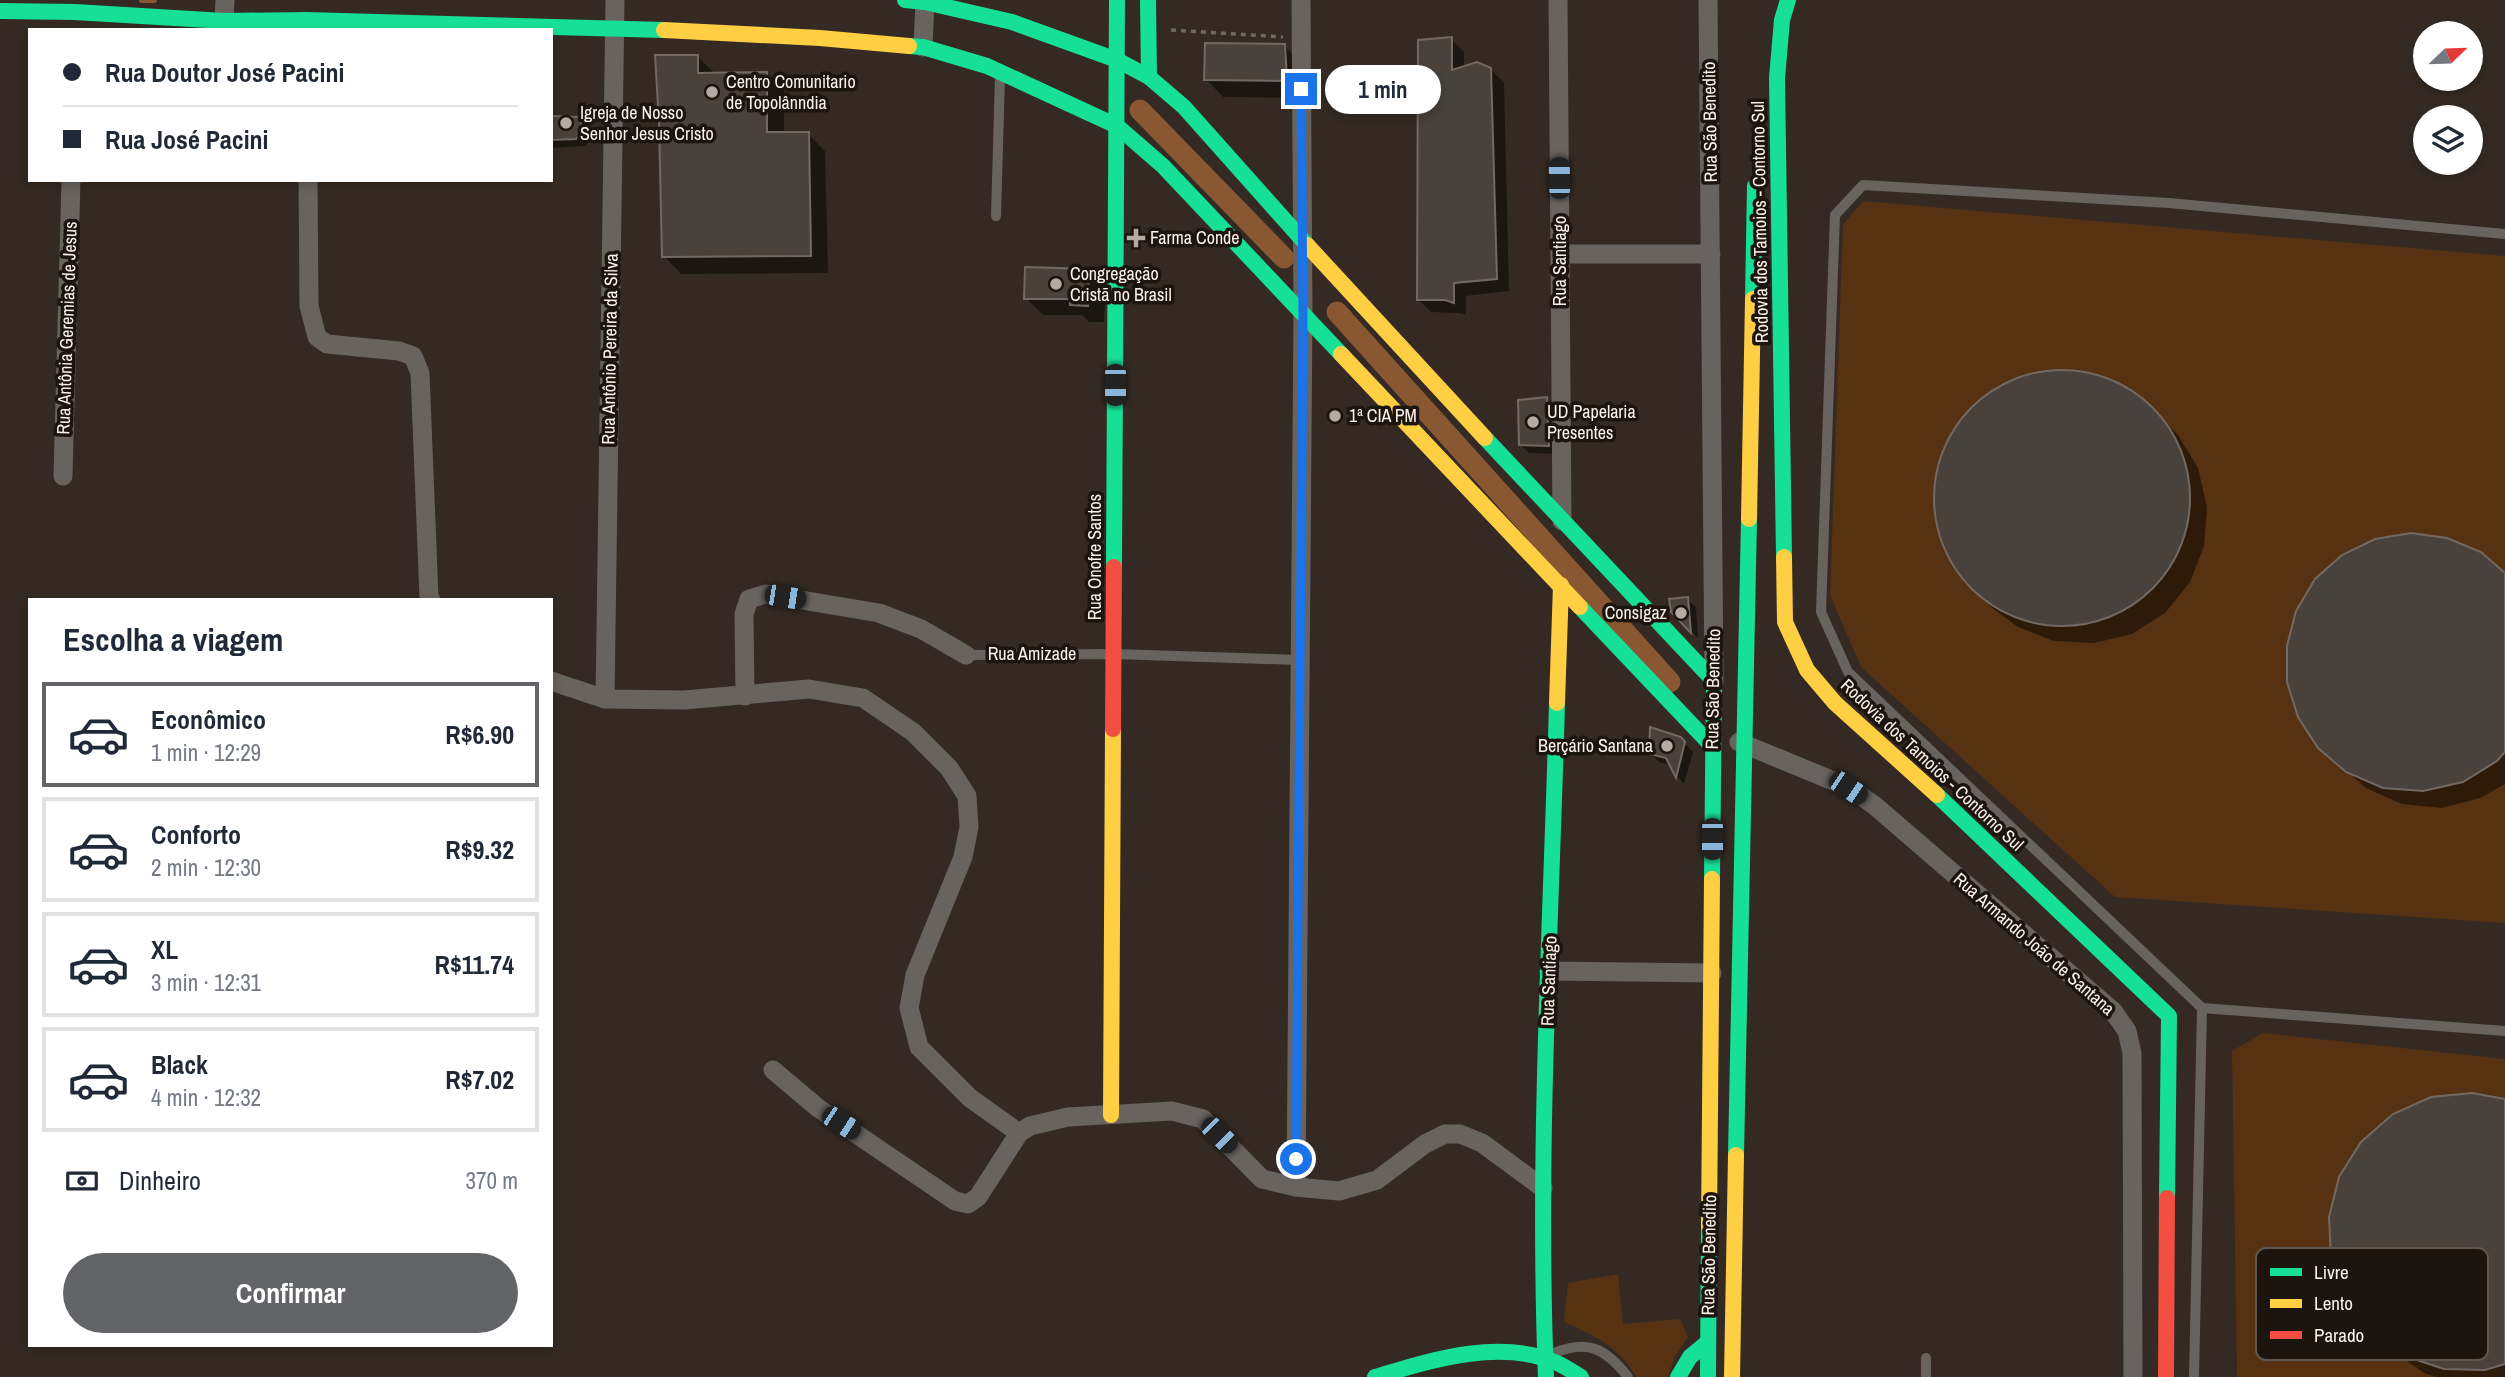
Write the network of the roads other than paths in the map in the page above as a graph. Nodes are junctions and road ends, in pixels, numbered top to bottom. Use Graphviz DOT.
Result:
graph roads {
  1 [pos="225,0"];
  2 [pos="615,0"];
  3 [pos="905,0"];
  4 [pos="1117,0"];
  5 [pos="1148,0"];
  6 [pos="1301,0"];
  7 [pos="1558,0"];
  8 [pos="1708,0"];
  9 [pos="1788,0"];
  10 [pos="925,1"];
  11 [pos="0,10"];
  12 [pos="75,21"];
  13 [pos="224,21"];
  14 [pos="306,25"];
  15 [pos="614,28"];
  16 [pos="923,47"];
  17 [pos="1117,60"];
  18 [pos="1000,72"];
  19 [pos="1149,77"];
  20 [pos="1117,126"];
  21 [pos="1755,173"];
  22 [pos="71,182"];
  23 [pos="308,182"];
  24 [pos="996,216"];
  25 [pos="2505,234"];
  26 [pos="1302,240"];
  27 [pos="1560,254"];
  28 [pos="1711,254"];
  29 [pos="1303,312"];
  30 [pos="63,477"];
  31 [pos="1562,522"];
  32 [pos="1561,584"];
  33 [pos="430,598"];
  34 [pos="967,654"];
  35 [pos="1114,654"];
  36 [pos="1299,660"];
  37 [pos="1714,681"];
  38 [pos="553,682"];
  39 [pos="746,696"];
  40 [pos="605,699"];
  41 [pos="1712,738"];
  42 [pos="1549,971"];
  43 [pos="1712,973"];
  44 [pos="2202,1008"];
  45 [pos="2505,1031"];
  46 [pos="774,1070"];
  47 [pos="1111,1115"];
  48 [pos="1019,1133"];
  49 [pos="1296,1187"];
  50 [pos="1543,1188"];
  51 [pos="1708,1342"];
  52 [pos="1546,1357"];
  53 [pos="1926,1358"];
  54 [pos="1375,1377"];
  55 [pos="1546,1377"];
  56 [pos="1581,1377"];
  57 [pos="1628,1377"];
  58 [pos="1678,1377"];
  59 [pos="1708,1377"];
  60 [pos="1732,1377"];
  61 [pos="1926,1377"];
  62 [pos="2133,1377"];
  63 [pos="2166,1377"];
  64 [pos="2193,1377"];
  1 -- 13 [label="street"];
  2 -- 15 [label="street, Rua Antônio Pereira da Silva"];
  3 -- 10 [label="main road"];
  4 -- 17 [label="main road, Rua Onofre Santos"];
  5 -- 19 [label="main road"];
  6 -- 26 [label="street"];
  7 -- 27 [label="street, Rua Santiago"];
  8 -- 28 [label="street, Rua São Benedito"];
  9 -- 63 [label="main road, Rodovia dos Tamoios - Contorno Sul"];
  10 -- 16 [label="street"];
  10 -- 17 [label="main road"];
  11 -- 12 [label="main road"];
  12 -- 13 [label="main road"];
  13 -- 14 [label="main road"];
  14 -- 15 [label="main road"];
  15 -- 16 [label="main road"];
  15 -- 40 [label="street, Rua Antônio Pereira da Silva"];
  16 -- 18 [label="main road"];
  17 -- 19 [label="main road"];
  17 -- 20 [label="main road, Rua Onofre Santos"];
  18 -- 20 [label="main road"];
  18 -- 24 [label="lane"];
  19 -- 26 [label="main road"];
  20 -- 29 [label="main road"];
  20 -- 35 [label="main road, Rua Onofre Santos"];
  21 -- 60 [label="main road, Rodovia dos Tamoios - Contorno Sul, bridge"];
  22 -- 30 [label="street, Rua Antônia Geremias de Jesus"];
  23 -- 33 [label="street"];
  25 -- 44 [label="lane"];
  26 -- 29 [label="street"];
  26 -- 31 [label="main road"];
  27 -- 28 [label="street"];
  27 -- 31 [label="street, Rua Santiago"];
  28 -- 37 [label="street, Rua São Benedito"];
  29 -- 32 [label="main road"];
  29 -- 36 [label="street"];
  31 -- 37 [label="main road"];
  32 -- 41 [label="main road"];
  32 -- 42 [label="main road, Rua Santiago"];
  34 -- 35 [label="lane, Rua Amizade"];
  34 -- 39 [label="street, Rua Amizade"];
  35 -- 36 [label="lane, Rua Amizade"];
  35 -- 47 [label="main road, Rua Onofre Santos"];
  36 -- 49 [label="street"];
  37 -- 41 [label="main road, Rua São Benedito"];
  38 -- 40 [label="street"];
  39 -- 40 [label="street"];
  39 -- 48 [label="street"];
  41 -- 43 [label="main road, Rua São Benedito"];
  41 -- 62 [label="street, Rua Armando João de Santana"];
  42 -- 43 [label="street"];
  42 -- 50 [label="main road, Rua Santiago"];
  43 -- 51 [label="main road, Rua São Benedito"];
  44 -- 45 [label="lane"];
  44 -- 64 [label="lane"];
  46 -- 48 [label="street"];
  47 -- 48 [label="street"];
  47 -- 49 [label="street"];
  49 -- 50 [label="street"];
  50 -- 52 [label="main road, Rua Santiago"];
  51 -- 58 [label="main road"];
  51 -- 59 [label="main road, Rua São Benedito"];
  52 -- 54 [label="main road"];
  52 -- 55 [label="main road, Rua Santiago"];
  52 -- 56 [label="main road"];
  52 -- 57 [label="lane"];
  53 -- 61 [label="lane"];
}
